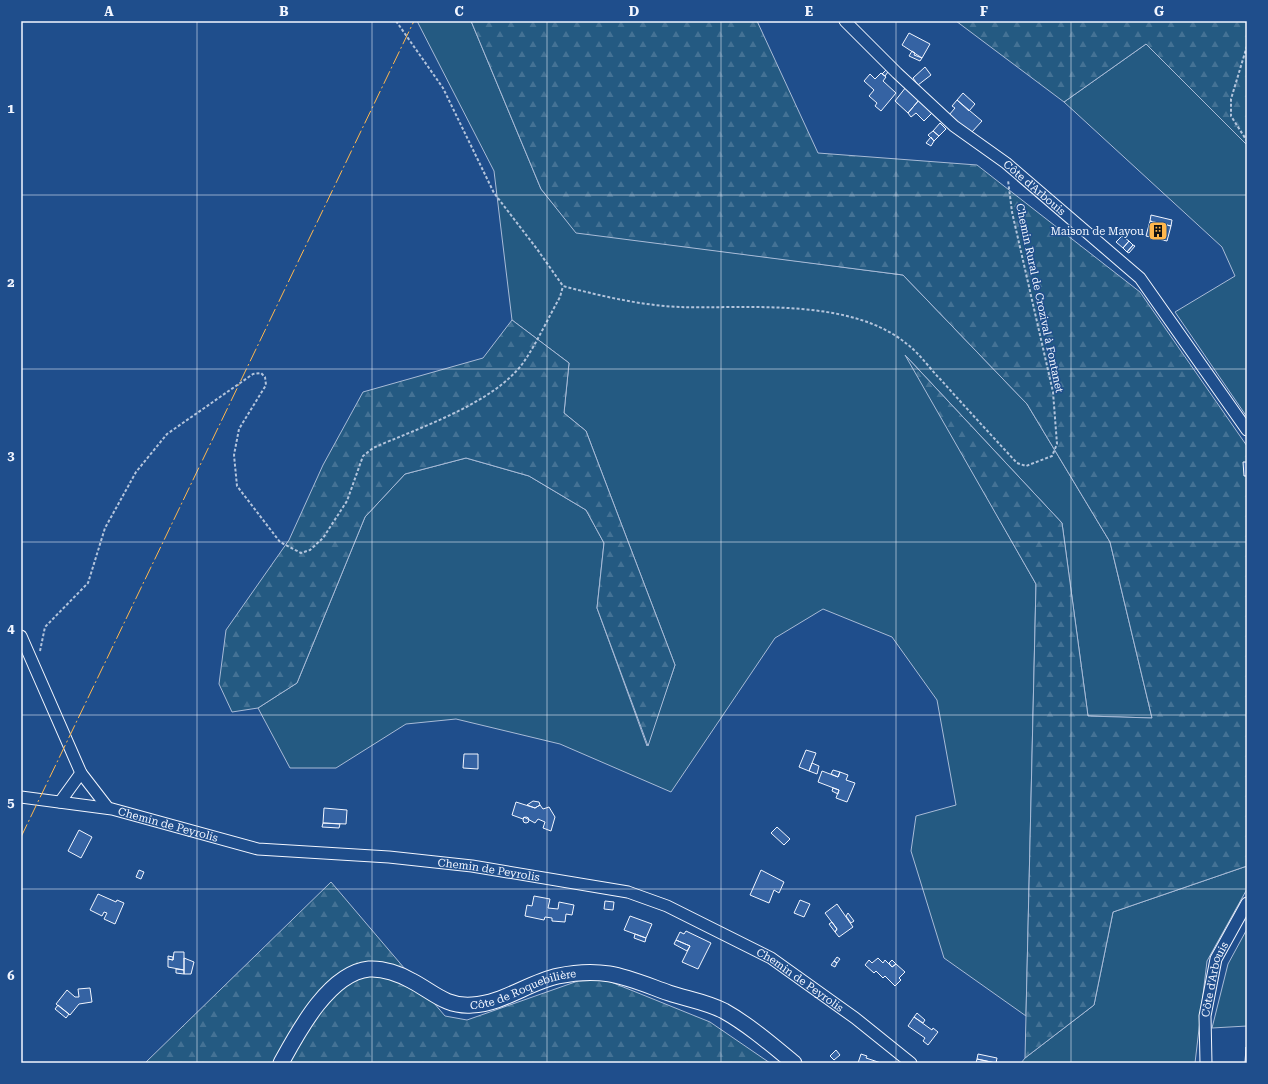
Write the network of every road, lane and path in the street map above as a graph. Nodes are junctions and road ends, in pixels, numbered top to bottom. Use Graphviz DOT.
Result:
graph roads {
  1 [pos="396,21"];
  2 [pos="845,21"];
  3 [pos="1247,46"];
  4 [pos="1247,141"];
  5 [pos="1006,163"];
  6 [pos="563,286"];
  7 [pos="1247,430"];
  8 [pos="21,636"];
  9 [pos="40,654"];
  10 [pos="81,773"];
  11 [pos="21,797"];
  12 [pos="60,802"];
  13 [pos="108,808"];
  14 [pos="1247,903"];
  15 [pos="281,1063"];
  16 [pos="794,1063"];
  17 [pos="911,1063"];
  18 [pos="1206,1063"];
  1 -- 6 [label="path"];
  2 -- 5 [label="street, Côte d'Arbouis"];
  3 -- 4 [label="path"];
  5 -- 6 [label="path, Chemin Rural de Crozival à Fontanet"];
  5 -- 7 [label="street, Côte d'Arbouis"];
  6 -- 9 [label="path"];
  8 -- 10 [label="street"];
  10 -- 12 [label="street"];
  10 -- 13 [label="street"];
  11 -- 12 [label="street, Chemin de Peyrolis"];
  12 -- 13 [label="street, Chemin de Peyrolis"];
  13 -- 17 [label="street, Chemin de Peyrolis"];
  14 -- 18 [label="street, Côte d'Arbouis"];
  15 -- 16 [label="street, Côte de Roquebilière"];
}
